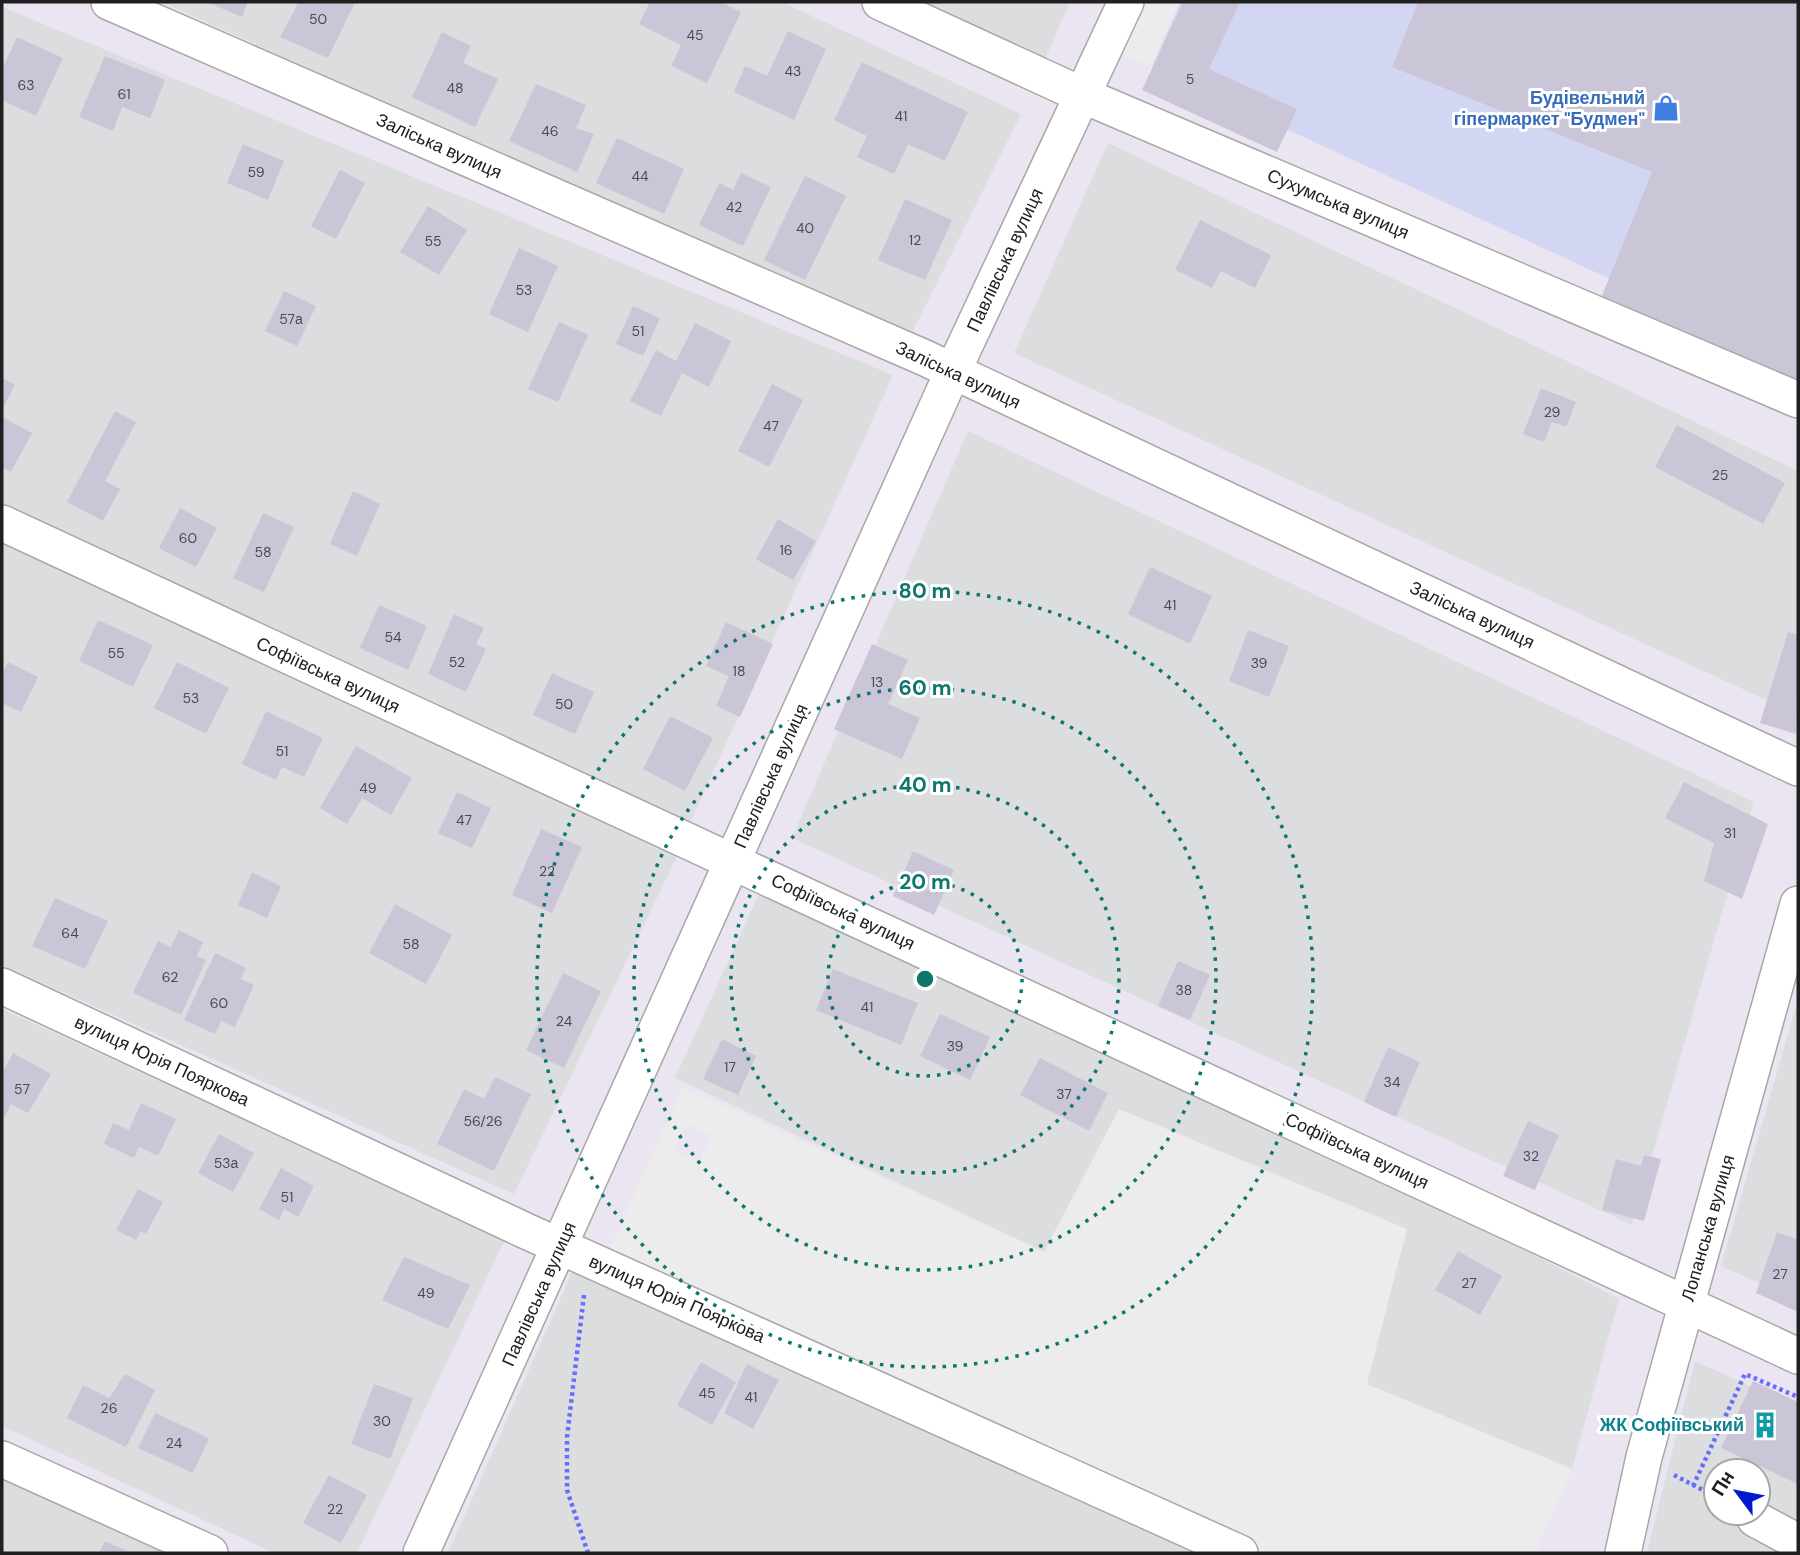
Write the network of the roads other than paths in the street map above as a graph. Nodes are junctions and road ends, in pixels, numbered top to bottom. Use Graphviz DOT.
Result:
graph roads {
  1 [pos="108,2"];
  2 [pos="880,2"];
  3 [pos="1126,2"];
  4 [pos="1082,96"];
  5 [pos="953,371"];
  6 [pos="1798,400"];
  7 [pos="2,523"];
  8 [pos="1798,768"];
  9 [pos="733,861"];
  10 [pos="1798,904"];
  11 [pos="2,986"];
  12 [pos="574,1253"];
  13 [pos="1687,1304"];
  14 [pos="1798,1356"];
  15 [pos="2,1459"];
  16 [pos="1770,1527"];
  17 [pos="1798,1542"];
  18 [pos="210,1553"];
  19 [pos="421,1553"];
  20 [pos="1240,1553"];
  21 [pos="1623,1553"];
  1 -- 5 [label="street, Заліська вулиця"];
  2 -- 4 [label="street, Сухумська вулиця"];
  3 -- 4 [label="street, Павлівська вулиця"];
  4 -- 5 [label="street, Павлівська вулиця"];
  4 -- 6 [label="street, Сухумська вулиця"];
  5 -- 8 [label="street, Заліська вулиця"];
  5 -- 9 [label="street, Павлівська вулиця"];
  7 -- 9 [label="street, Софіївська вулиця"];
  9 -- 12 [label="street, Павлівська вулиця"];
  9 -- 13 [label="street, Софіївська вулиця"];
  10 -- 13 [label="street, Лопанська вулиця"];
  11 -- 12 [label="street, вулиця Юрія Пояркова"];
  12 -- 19 [label="street, Павлівська вулиця"];
  12 -- 20 [label="street, вулиця Юрія Пояркова"];
  13 -- 14 [label="street, Софіївська вулиця"];
  13 -- 21 [label="street, Лопанська вулиця"];
  15 -- 18 [label="street"];
  16 -- 17 [label="street"];
}
